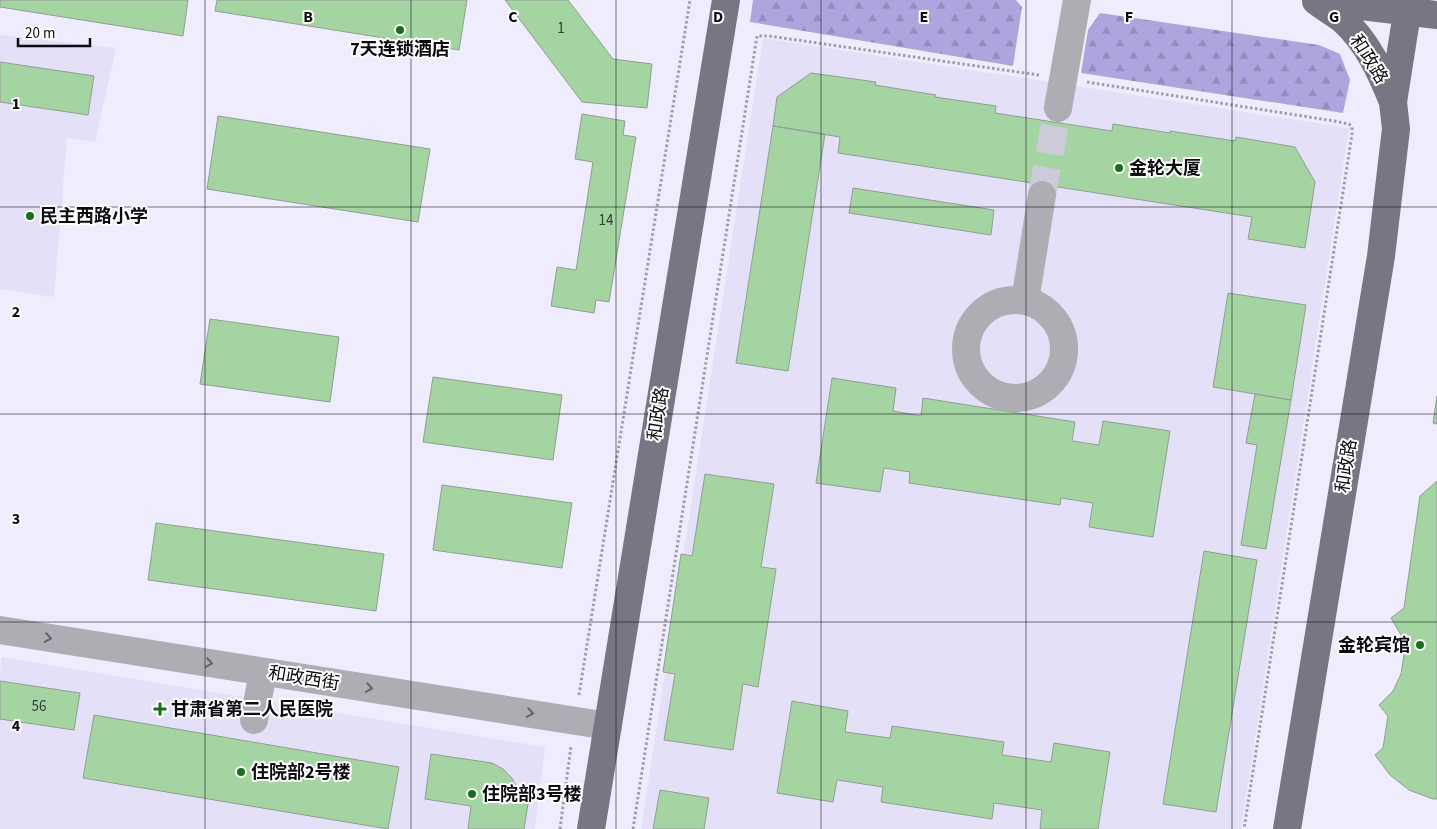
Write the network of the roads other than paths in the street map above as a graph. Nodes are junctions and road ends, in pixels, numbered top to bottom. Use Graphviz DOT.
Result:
graph roads {
  1 [pos="726,0"];
  2 [pos="1077,0"];
  3 [pos="1313,0"];
  4 [pos="1408,6"];
  5 [pos="1437,15"];
  6 [pos="1393,102"];
  7 [pos="1058,108"];
  8 [pos="1042,195"];
  9 [pos="1024,301"];
  10 [pos="0,630"];
  11 [pos="262,672"];
  12 [pos="254,720"];
  13 [pos="608,726"];
  14 [pos="591,829"];
  15 [pos="1287,829"];
  1 -- 13 [label="main road, 和政路"];
  2 -- 7 [label="street"];
  3 -- 4 [label="main road"];
  3 -- 6 [label="main road, 和政路"];
  4 -- 5 [label="main road"];
  4 -- 6 [label="main road, 和政路"];
  6 -- 15 [label="main road, 和政路"];
  8 -- 9 [label="street"];
  10 -- 11 [label="street, 和政西街, one-way"];
  11 -- 12 [label="street"];
  11 -- 13 [label="street, 和政西街, one-way"];
  13 -- 14 [label="main road, 和政路"];
}
